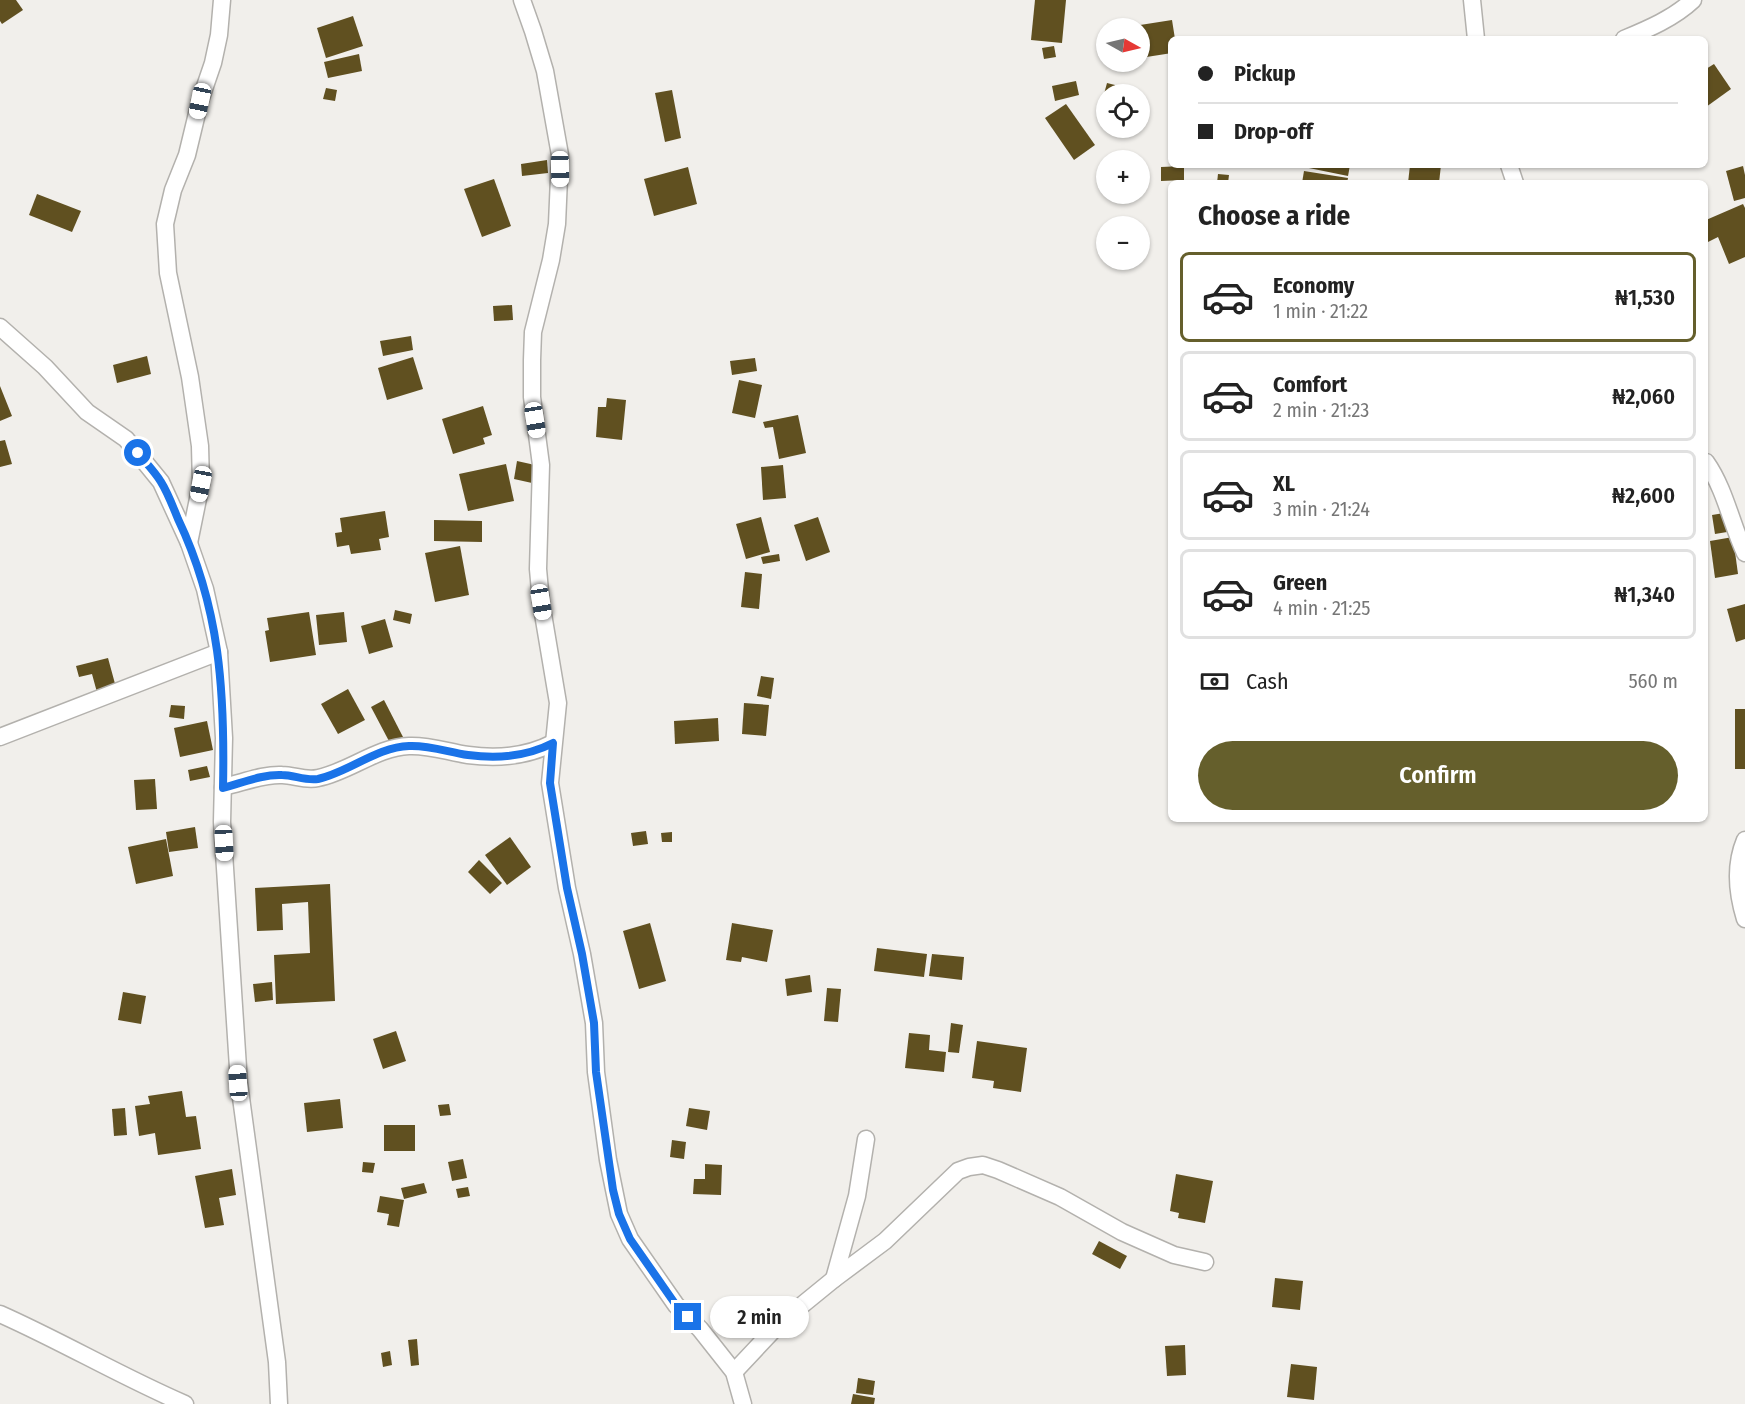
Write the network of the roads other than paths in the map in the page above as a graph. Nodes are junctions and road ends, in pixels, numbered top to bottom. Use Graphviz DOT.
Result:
graph roads {
  1 [pos="222,0"];
  2 [pos="522,0"];
  3 [pos="1472,0"];
  4 [pos="1693,0"];
  5 [pos="1476,36"];
  6 [pos="1631,36"];
  7 [pos="0,327"];
  8 [pos="1708,465"];
  9 [pos="189,543"];
  10 [pos="1745,553"];
  11 [pos="219,652"];
  12 [pos="0,737"];
  13 [pos="553,743"];
  14 [pos="223,788"];
  15 [pos="1745,840"];
  16 [pos="1745,919"];
  17 [pos="866,1139"];
  18 [pos="1205,1262"];
  19 [pos="834,1278"];
  20 [pos="0,1314"];
  21 [pos="734,1372"];
  22 [pos="185,1404"];
  23 [pos="279,1404"];
  24 [pos="743,1404"];
  1 -- 9 [label="street"];
  2 -- 13 [label="street"];
  3 -- 5 [label="street"];
  4 -- 6 [label="street"];
  7 -- 9 [label="street"];
  8 -- 10 [label="street"];
  9 -- 11 [label="street"];
  11 -- 12 [label="street"];
  11 -- 14 [label="street"];
  13 -- 14 [label="street"];
  13 -- 21 [label="street"];
  14 -- 23 [label="street"];
  15 -- 16 [label="street"];
  17 -- 19 [label="street"];
  18 -- 19 [label="street"];
  19 -- 21 [label="street"];
  20 -- 22 [label="street"];
  21 -- 24 [label="street"];
}
